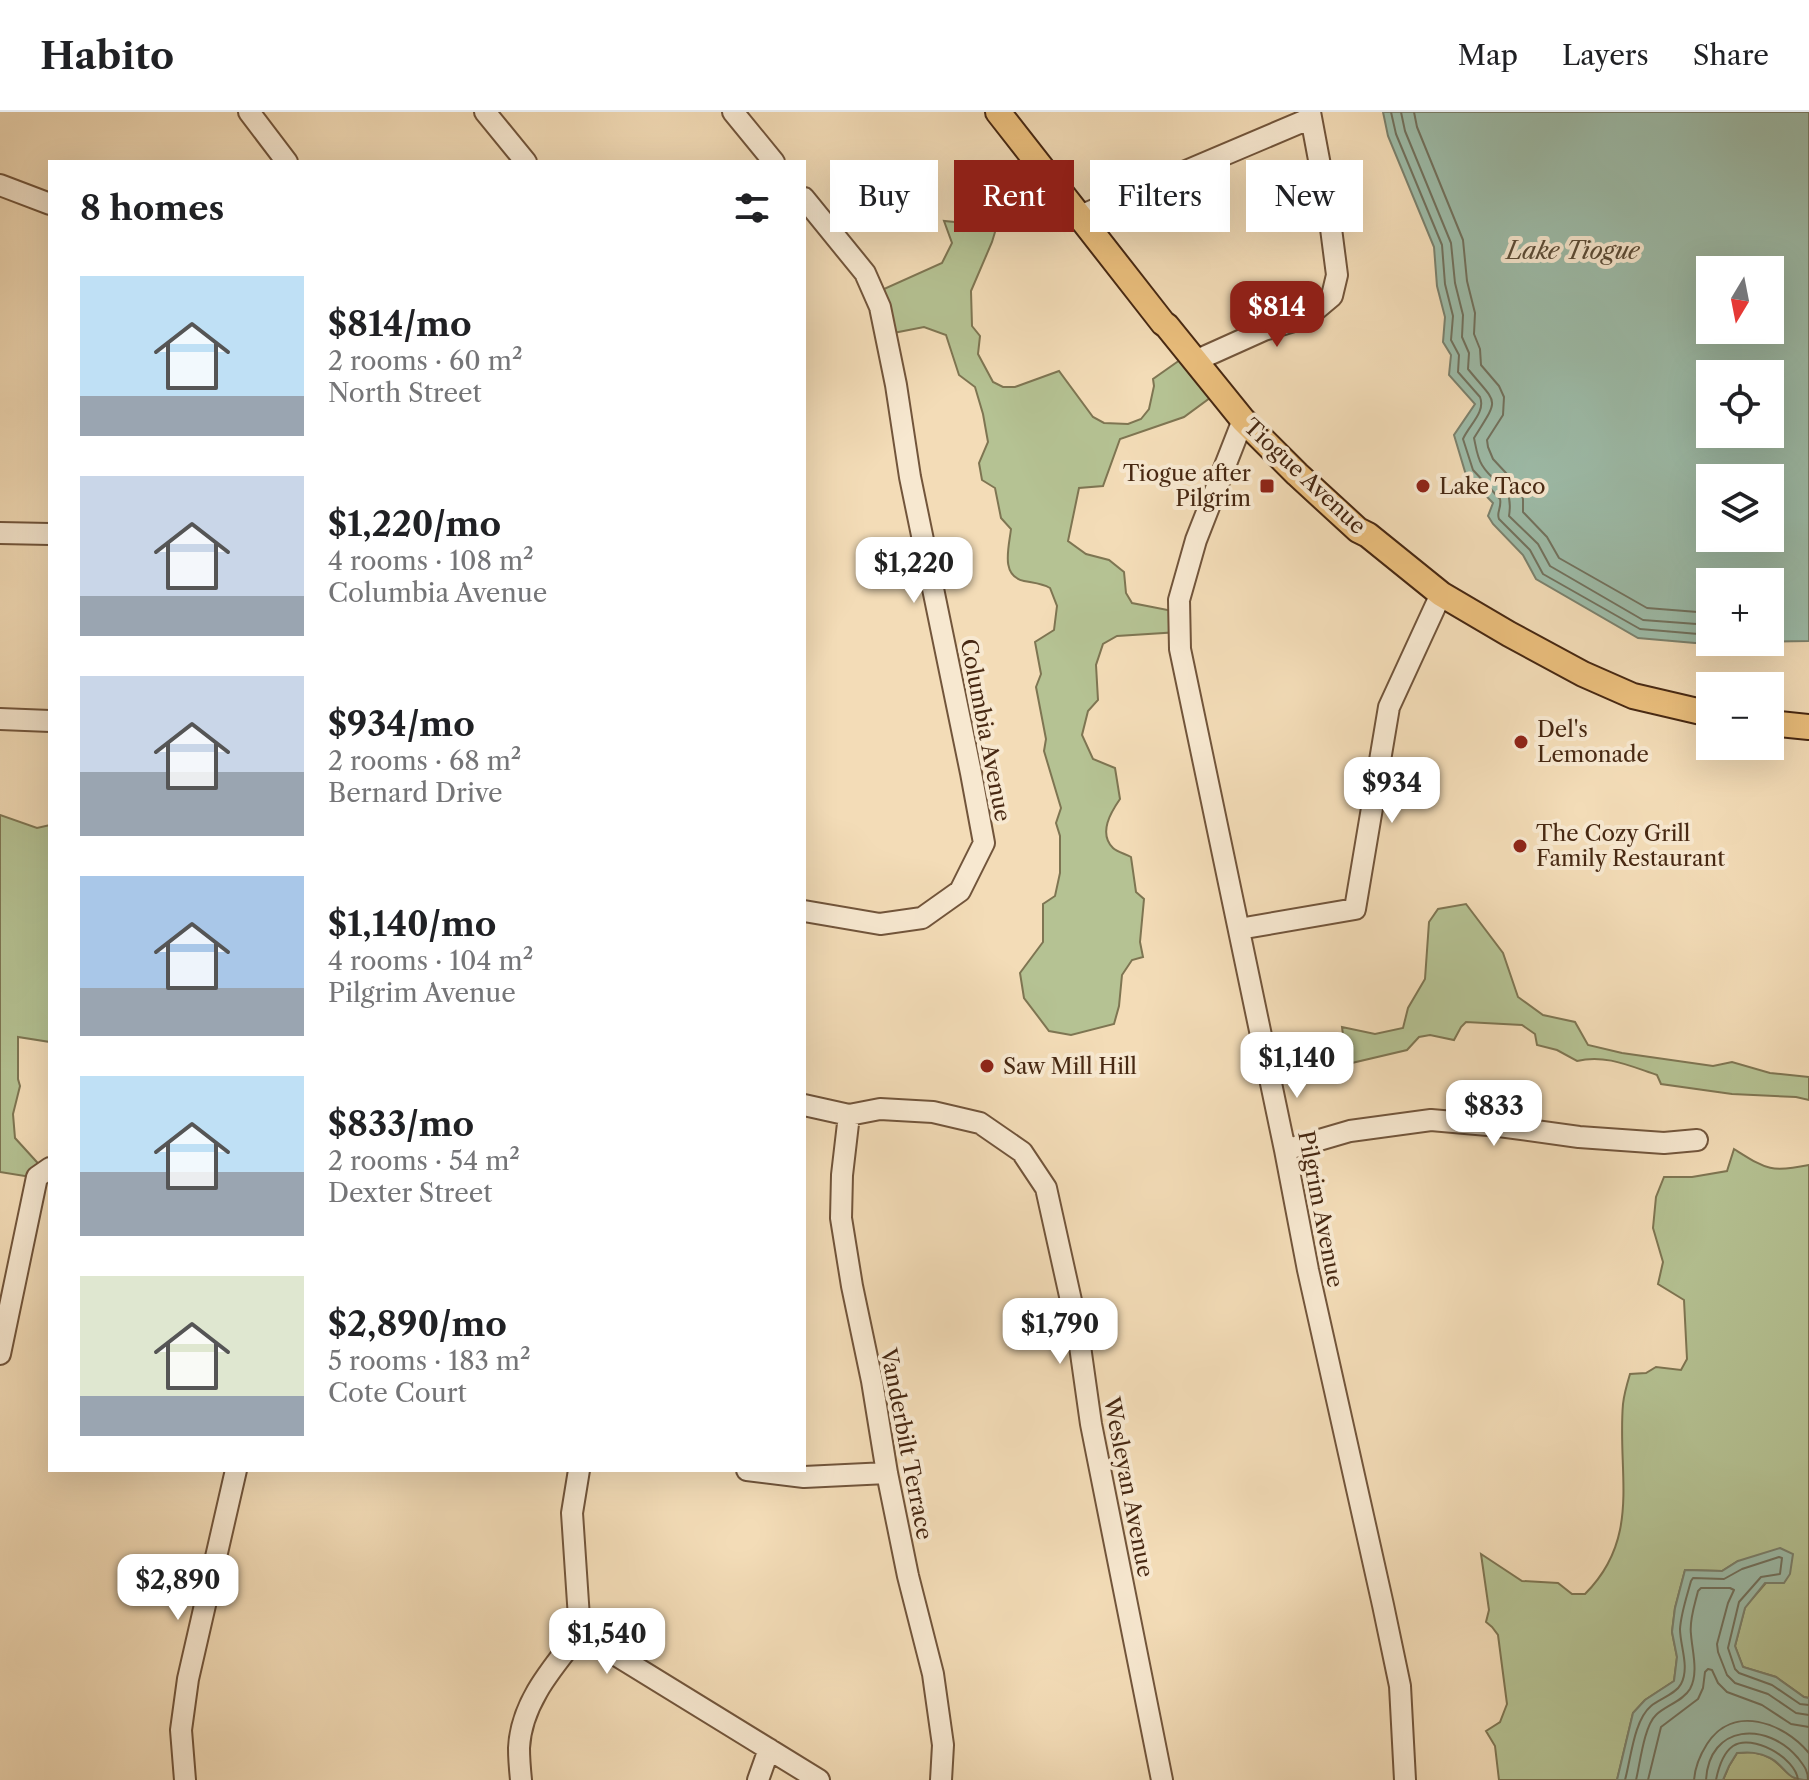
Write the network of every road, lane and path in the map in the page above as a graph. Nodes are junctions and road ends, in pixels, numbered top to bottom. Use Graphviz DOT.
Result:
graph roads {
  1 [pos="485,112"];
  2 [pos="733,112"];
  3 [pos="998,112"];
  4 [pos="252,113"];
  5 [pos="1310,115"];
  6 [pos="286,160"];
  7 [pos="524,160"];
  8 [pos="772,160"];
  9 [pos="0,185"];
  10 [pos="806,200"];
  11 [pos="48,203"];
  12 [pos="1080,216"];
  13 [pos="1195,361"];
  14 [pos="1243,420"];
  15 [pos="0,533"];
  16 [pos="48,534"];
  17 [pos="1441,594"];
  18 [pos="1696,711"];
  19 [pos="0,719"];
  20 [pos="48,721"];
  21 [pos="1784,724"];
  22 [pos="1809,727"];
  23 [pos="806,911"];
  24 [pos="1239,929"];
  25 [pos="806,1105"];
  26 [pos="849,1115"];
  27 [pos="1697,1140"];
  28 [pos="1285,1150"];
  29 [pos="47,1171"];
  30 [pos="0,1354"];
  31 [pos="236,1472"];
  32 [pos="579,1472"];
  33 [pos="763,1472"];
  34 [pos="887,1473"];
  35 [pos="580,1633"];
  36 [pos="769,1749"];
  37 [pos="185,1780"];
  38 [pos="521,1780"];
  39 [pos="758,1780"];
  40 [pos="819,1780"];
  41 [pos="941,1780"];
  42 [pos="1162,1780"];
  43 [pos="1405,1780"];
  1 -- 7 [label="street"];
  2 -- 8 [label="street"];
  3 -- 12 [label="main road, Tiogue Avenue"];
  4 -- 6 [label="street"];
  5 -- 12 [label="street"];
  5 -- 13 [label="street"];
  9 -- 11 [label="street"];
  10 -- 23 [label="street, Columbia Avenue"];
  12 -- 13 [label="main road, Tiogue Avenue"];
  13 -- 14 [label="main road, Tiogue Avenue"];
  14 -- 17 [label="main road, Tiogue Avenue"];
  14 -- 24 [label="street, Pilgrim Avenue"];
  15 -- 16 [label="street"];
  17 -- 18 [label="main road, Tiogue Avenue"];
  17 -- 24 [label="street"];
  19 -- 20 [label="street"];
  21 -- 22 [label="main road"];
  24 -- 28 [label="street, Pilgrim Avenue"];
  25 -- 26 [label="street, Wesleyan Avenue"];
  26 -- 34 [label="street, Vanderbilt Terrace"];
  26 -- 42 [label="street, Wesleyan Avenue"];
  27 -- 28 [label="street"];
  28 -- 43 [label="street, Pilgrim Avenue"];
  29 -- 30 [label="street"];
  31 -- 37 [label="street"];
  32 -- 35 [label="street"];
  33 -- 34 [label="street"];
  34 -- 41 [label="street, Vanderbilt Terrace"];
  35 -- 36 [label="street"];
  35 -- 38 [label="street"];
  36 -- 39 [label="street"];
  36 -- 40 [label="street"];
}
